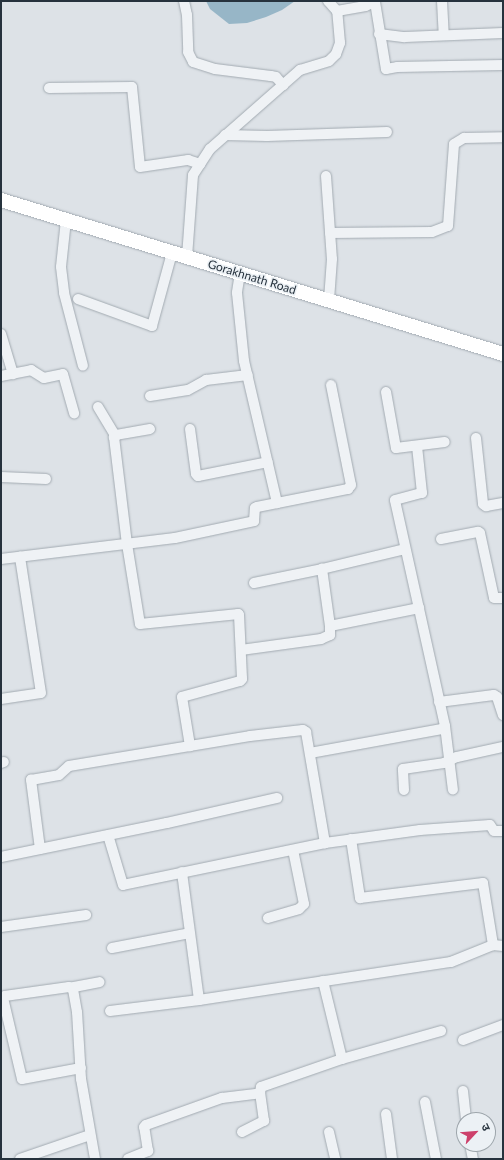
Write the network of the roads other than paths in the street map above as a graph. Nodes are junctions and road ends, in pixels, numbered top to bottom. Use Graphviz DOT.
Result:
graph roads {
  1 [pos="184,1"];
  2 [pos="328,1"];
  3 [pos="375,1"];
  4 [pos="442,1"];
  5 [pos="337,11"];
  6 [pos="379,34"];
  7 [pos="503,34"];
  8 [pos="444,35"];
  9 [pos="503,65"];
  10 [pos="283,85"];
  11 [pos="49,88"];
  12 [pos="387,132"];
  13 [pos="225,135"];
  14 [pos="503,137"];
  15 [pos="200,164"];
  16 [pos="326,176"];
  17 [pos="1,200"];
  18 [pos="66,220"];
  19 [pos="330,233"];
  20 [pos="172,253"];
  21 [pos="187,257"];
  22 [pos="240,273"];
  23 [pos="78,299"];
  24 [pos="329,300"];
  25 [pos="1,334"];
  26 [pos="503,354"];
  27 [pos="84,366"];
  28 [pos="13,374"];
  29 [pos="248,375"];
  30 [pos="1,376"];
  31 [pos="331,385"];
  32 [pos="386,392"];
  33 [pos="150,396"];
  34 [pos="98,407"];
  35 [pos="74,413"];
  36 [pos="150,429"];
  37 [pos="190,429"];
  38 [pos="115,435"];
  39 [pos="476,438"];
  40 [pos="445,442"];
  41 [pos="417,446"];
  42 [pos="268,462"];
  43 [pos="1,477"];
  44 [pos="46,478"];
  45 [pos="277,503"];
  46 [pos="503,503"];
  47 [pos="440,539"];
  48 [pos="127,544"];
  49 [pos="405,549"];
  50 [pos="20,557"];
  51 [pos="1,559"];
  52 [pos="322,569"];
  53 [pos="254,583"];
  54 [pos="503,598"];
  55 [pos="419,608"];
  56 [pos="330,626"];
  57 [pos="240,650"];
  58 [pos="1,699"];
  59 [pos="440,702"];
  60 [pos="503,715"];
  61 [pos="444,726"];
  62 [pos="190,746"];
  63 [pos="503,747"];
  64 [pos="310,753"];
  65 [pos="450,761"];
  66 [pos="404,790"];
  67 [pos="453,790"];
  68 [pos="277,798"];
  69 [pos="503,830"];
  70 [pos="108,835"];
  71 [pos="351,839"];
  72 [pos="325,843"];
  73 [pos="40,849"];
  74 [pos="293,850"];
  75 [pos="1,857"];
  76 [pos="182,872"];
  77 [pos="86,915"];
  78 [pos="268,918"];
  79 [pos="1,927"];
  80 [pos="190,933"];
  81 [pos="498,945"];
  82 [pos="112,948"];
  83 [pos="323,981"];
  84 [pos="100,982"];
  85 [pos="73,988"];
  86 [pos="199,1000"];
  87 [pos="110,1011"];
  88 [pos="503,1025"];
  89 [pos="441,1031"];
  90 [pos="463,1040"];
  91 [pos="342,1060"];
  92 [pos="80,1068"];
  93 [pos="463,1091"];
  94 [pos="260,1093"];
  95 [pos="425,1102"];
  96 [pos="465,1112"];
  97 [pos="386,1114"];
  98 [pos="242,1132"];
  99 [pos="329,1132"];
  100 [pos="90,1135"];
  101 [pos="20,1159"];
  102 [pos="95,1159"];
  103 [pos="128,1159"];
  104 [pos="335,1159"];
  105 [pos="392,1159"];
  106 [pos="436,1159"];
  1 -- 10 [label="street"];
  2 -- 5 [label="street"];
  3 -- 5 [label="street"];
  3 -- 6 [label="street"];
  4 -- 8 [label="street"];
  5 -- 10 [label="street"];
  6 -- 8 [label="street"];
  6 -- 9 [label="street"];
  7 -- 8 [label="street"];
  10 -- 13 [label="street"];
  11 -- 15 [label="street"];
  12 -- 13 [label="street"];
  13 -- 15 [label="street"];
  14 -- 19 [label="street"];
  15 -- 21 [label="street"];
  16 -- 19 [label="street"];
  17 -- 18 [label="main road, Gorakhnath Road"];
  18 -- 20 [label="main road, Gorakhnath Road"];
  18 -- 27 [label="street"];
  19 -- 24 [label="street"];
  20 -- 21 [label="main road, Gorakhnath Road"];
  20 -- 23 [label="street"];
  21 -- 22 [label="main road, Gorakhnath Road"];
  22 -- 24 [label="main road, Gorakhnath Road"];
  22 -- 29 [label="street"];
  24 -- 26 [label="main road, Gorakhnath Road"];
  25 -- 28 [label="street"];
  28 -- 30 [label="street"];
  28 -- 35 [label="street"];
  29 -- 33 [label="street"];
  29 -- 42 [label="street"];
  31 -- 45 [label="street"];
  32 -- 41 [label="street"];
  34 -- 38 [label="street"];
  36 -- 38 [label="street"];
  37 -- 42 [label="street"];
  38 -- 48 [label="street"];
  39 -- 46 [label="street"];
  40 -- 41 [label="street"];
  41 -- 49 [label="street"];
  42 -- 45 [label="street"];
  43 -- 44 [label="street"];
  45 -- 48 [label="street"];
  47 -- 54 [label="street"];
  48 -- 50 [label="street"];
  48 -- 57 [label="street"];
  49 -- 52 [label="street"];
  49 -- 55 [label="street"];
  50 -- 51 [label="street"];
  50 -- 58 [label="street"];
  52 -- 53 [label="street"];
  52 -- 56 [label="street"];
  55 -- 56 [label="street"];
  55 -- 59 [label="street"];
  56 -- 57 [label="street"];
  57 -- 62 [label="street"];
  59 -- 60 [label="street"];
  59 -- 61 [label="street"];
  61 -- 64 [label="street"];
  61 -- 65 [label="street"];
  62 -- 64 [label="street"];
  62 -- 73 [label="street"];
  63 -- 65 [label="street"];
  64 -- 72 [label="street"];
  65 -- 66 [label="street"];
  65 -- 67 [label="street"];
  68 -- 70 [label="street"];
  69 -- 71 [label="street"];
  70 -- 73 [label="street"];
  70 -- 76 [label="street"];
  71 -- 72 [label="street"];
  71 -- 81 [label="street"];
  72 -- 74 [label="street"];
  73 -- 75 [label="street"];
  74 -- 76 [label="street"];
  74 -- 78 [label="street"];
  76 -- 80 [label="street"];
  77 -- 79 [label="street"];
  80 -- 82 [label="street"];
  80 -- 86 [label="street"];
  81 -- 83 [label="street"];
  83 -- 86 [label="street"];
  83 -- 91 [label="street"];
  84 -- 85 [label="street"];
  85 -- 92 [label="street"];
  85 -- 92 [label="street"];
  86 -- 87 [label="street"];
  88 -- 90 [label="street"];
  89 -- 91 [label="street"];
  91 -- 94 [label="street"];
  92 -- 100 [label="street"];
  93 -- 96 [label="street"];
  94 -- 98 [label="street"];
  94 -- 103 [label="street"];
  95 -- 106 [label="street"];
  97 -- 105 [label="street"];
  99 -- 104 [label="street"];
  100 -- 101 [label="street"];
  100 -- 102 [label="street"];
}
